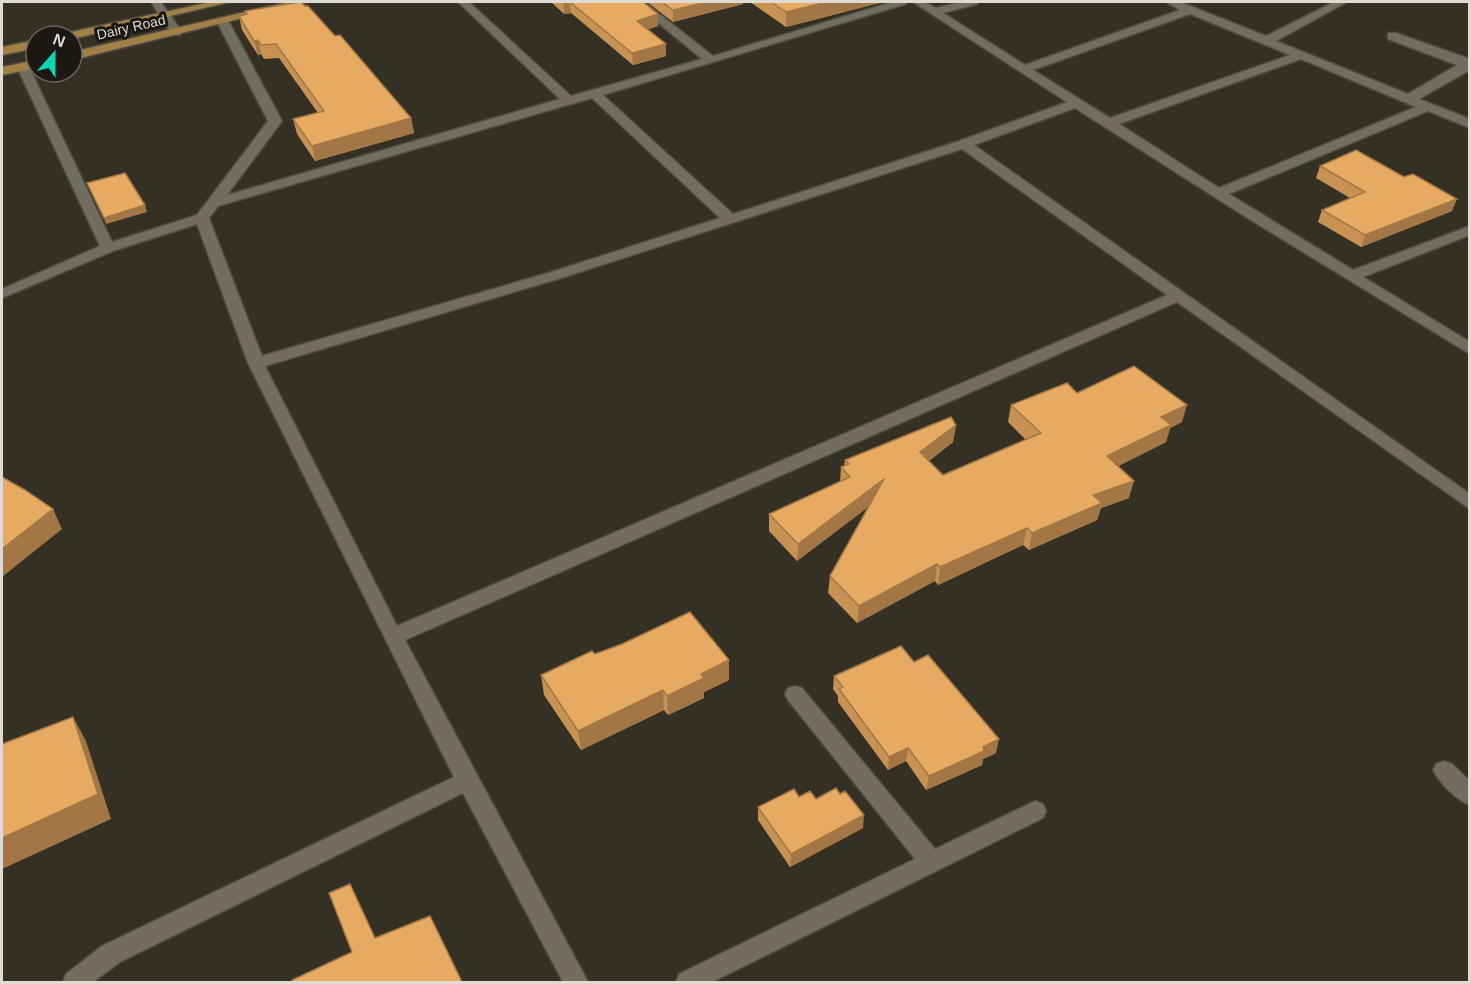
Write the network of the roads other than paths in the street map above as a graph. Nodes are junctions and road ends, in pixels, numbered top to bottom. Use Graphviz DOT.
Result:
graph roads {
  1 [pos="156,2"];
  2 [pos="224,2"];
  3 [pos="302,2"];
  4 [pos="463,2"];
  5 [pos="638,2"];
  6 [pos="902,2"];
  7 [pos="918,2"];
  8 [pos="973,2"];
  9 [pos="1171,2"];
  10 [pos="1342,2"];
  11 [pos="1190,10"];
  12 [pos="934,12"];
  13 [pos="165,16"];
  14 [pos="222,20"];
  15 [pos="176,32"];
  16 [pos="84,33"];
  17 [pos="1392,36"];
  18 [pos="1264,42"];
  19 [pos="24,46"];
  20 [pos="2,51"];
  21 [pos="84,53"];
  22 [pos="1299,56"];
  23 [pos="711,60"];
  24 [pos="1469,65"];
  25 [pos="24,66"];
  26 [pos="1024,69"];
  27 [pos="2,71"];
  28 [pos="37,84"];
  29 [pos="594,93"];
  30 [pos="568,100"];
  31 [pos="1408,100"];
  32 [pos="1077,103"];
  33 [pos="1427,107"];
  34 [pos="1109,123"];
  35 [pos="1470,124"];
  36 [pos="964,144"];
  37 [pos="1219,194"];
  38 [pos="206,211"];
  39 [pos="729,218"];
  40 [pos="1470,230"];
  41 [pos="108,248"];
  42 [pos="1352,276"];
  43 [pos="2,294"];
  44 [pos="1176,297"];
  45 [pos="1470,349"];
  46 [pos="256,363"];
  47 [pos="1470,503"];
  48 [pos="392,637"];
  49 [pos="795,693"];
  50 [pos="1444,770"];
  51 [pos="467,781"];
  52 [pos="1470,796"];
  53 [pos="1035,811"];
  54 [pos="931,862"];
  55 [pos="75,982"];
  56 [pos="576,982"];
  57 [pos="688,982"];
  1 -- 13 [label="street"];
  2 -- 13 [label="main road, Dairy Road"];
  3 -- 14 [label="main road, Dairy Road"];
  4 -- 30 [label="street"];
  5 -- 23 [label="street"];
  6 -- 23 [label="street"];
  7 -- 12 [label="street"];
  8 -- 12 [label="street"];
  9 -- 11 [label="street"];
  10 -- 18 [label="street"];
  11 -- 18 [label="street"];
  11 -- 26 [label="street"];
  12 -- 26 [label="street"];
  13 -- 15 [label="street"];
  13 -- 16 [label="main road, Dairy Road"];
  14 -- 15 [label="main road, Dairy Road"];
  14 -- 38 [label="street"];
  15 -- 21 [label="main road, Dairy Road"];
  17 -- 24 [label="street"];
  18 -- 22 [label="street"];
  19 -- 20 [label="main road"];
  22 -- 31 [label="street"];
  22 -- 34 [label="street"];
  23 -- 29 [label="street"];
  24 -- 31 [label="street"];
  25 -- 27 [label="main road"];
  26 -- 32 [label="street"];
  28 -- 41 [label="street"];
  29 -- 30 [label="street"];
  29 -- 39 [label="street"];
  30 -- 38 [label="street"];
  31 -- 33 [label="street"];
  32 -- 34 [label="street"];
  32 -- 36 [label="street"];
  33 -- 35 [label="street"];
  33 -- 37 [label="street"];
  34 -- 37 [label="street"];
  36 -- 39 [label="street"];
  36 -- 44 [label="street"];
  37 -- 42 [label="street"];
  38 -- 41 [label="street"];
  38 -- 46 [label="street"];
  39 -- 46 [label="street"];
  40 -- 42 [label="street"];
  41 -- 43 [label="street"];
  42 -- 45 [label="street"];
  44 -- 47 [label="street"];
  44 -- 48 [label="street"];
  46 -- 48 [label="street"];
  48 -- 51 [label="street"];
  49 -- 54 [label="street"];
  50 -- 52 [label="street"];
  51 -- 55 [label="street"];
  51 -- 56 [label="street"];
  53 -- 54 [label="street"];
  54 -- 57 [label="street"];
}
